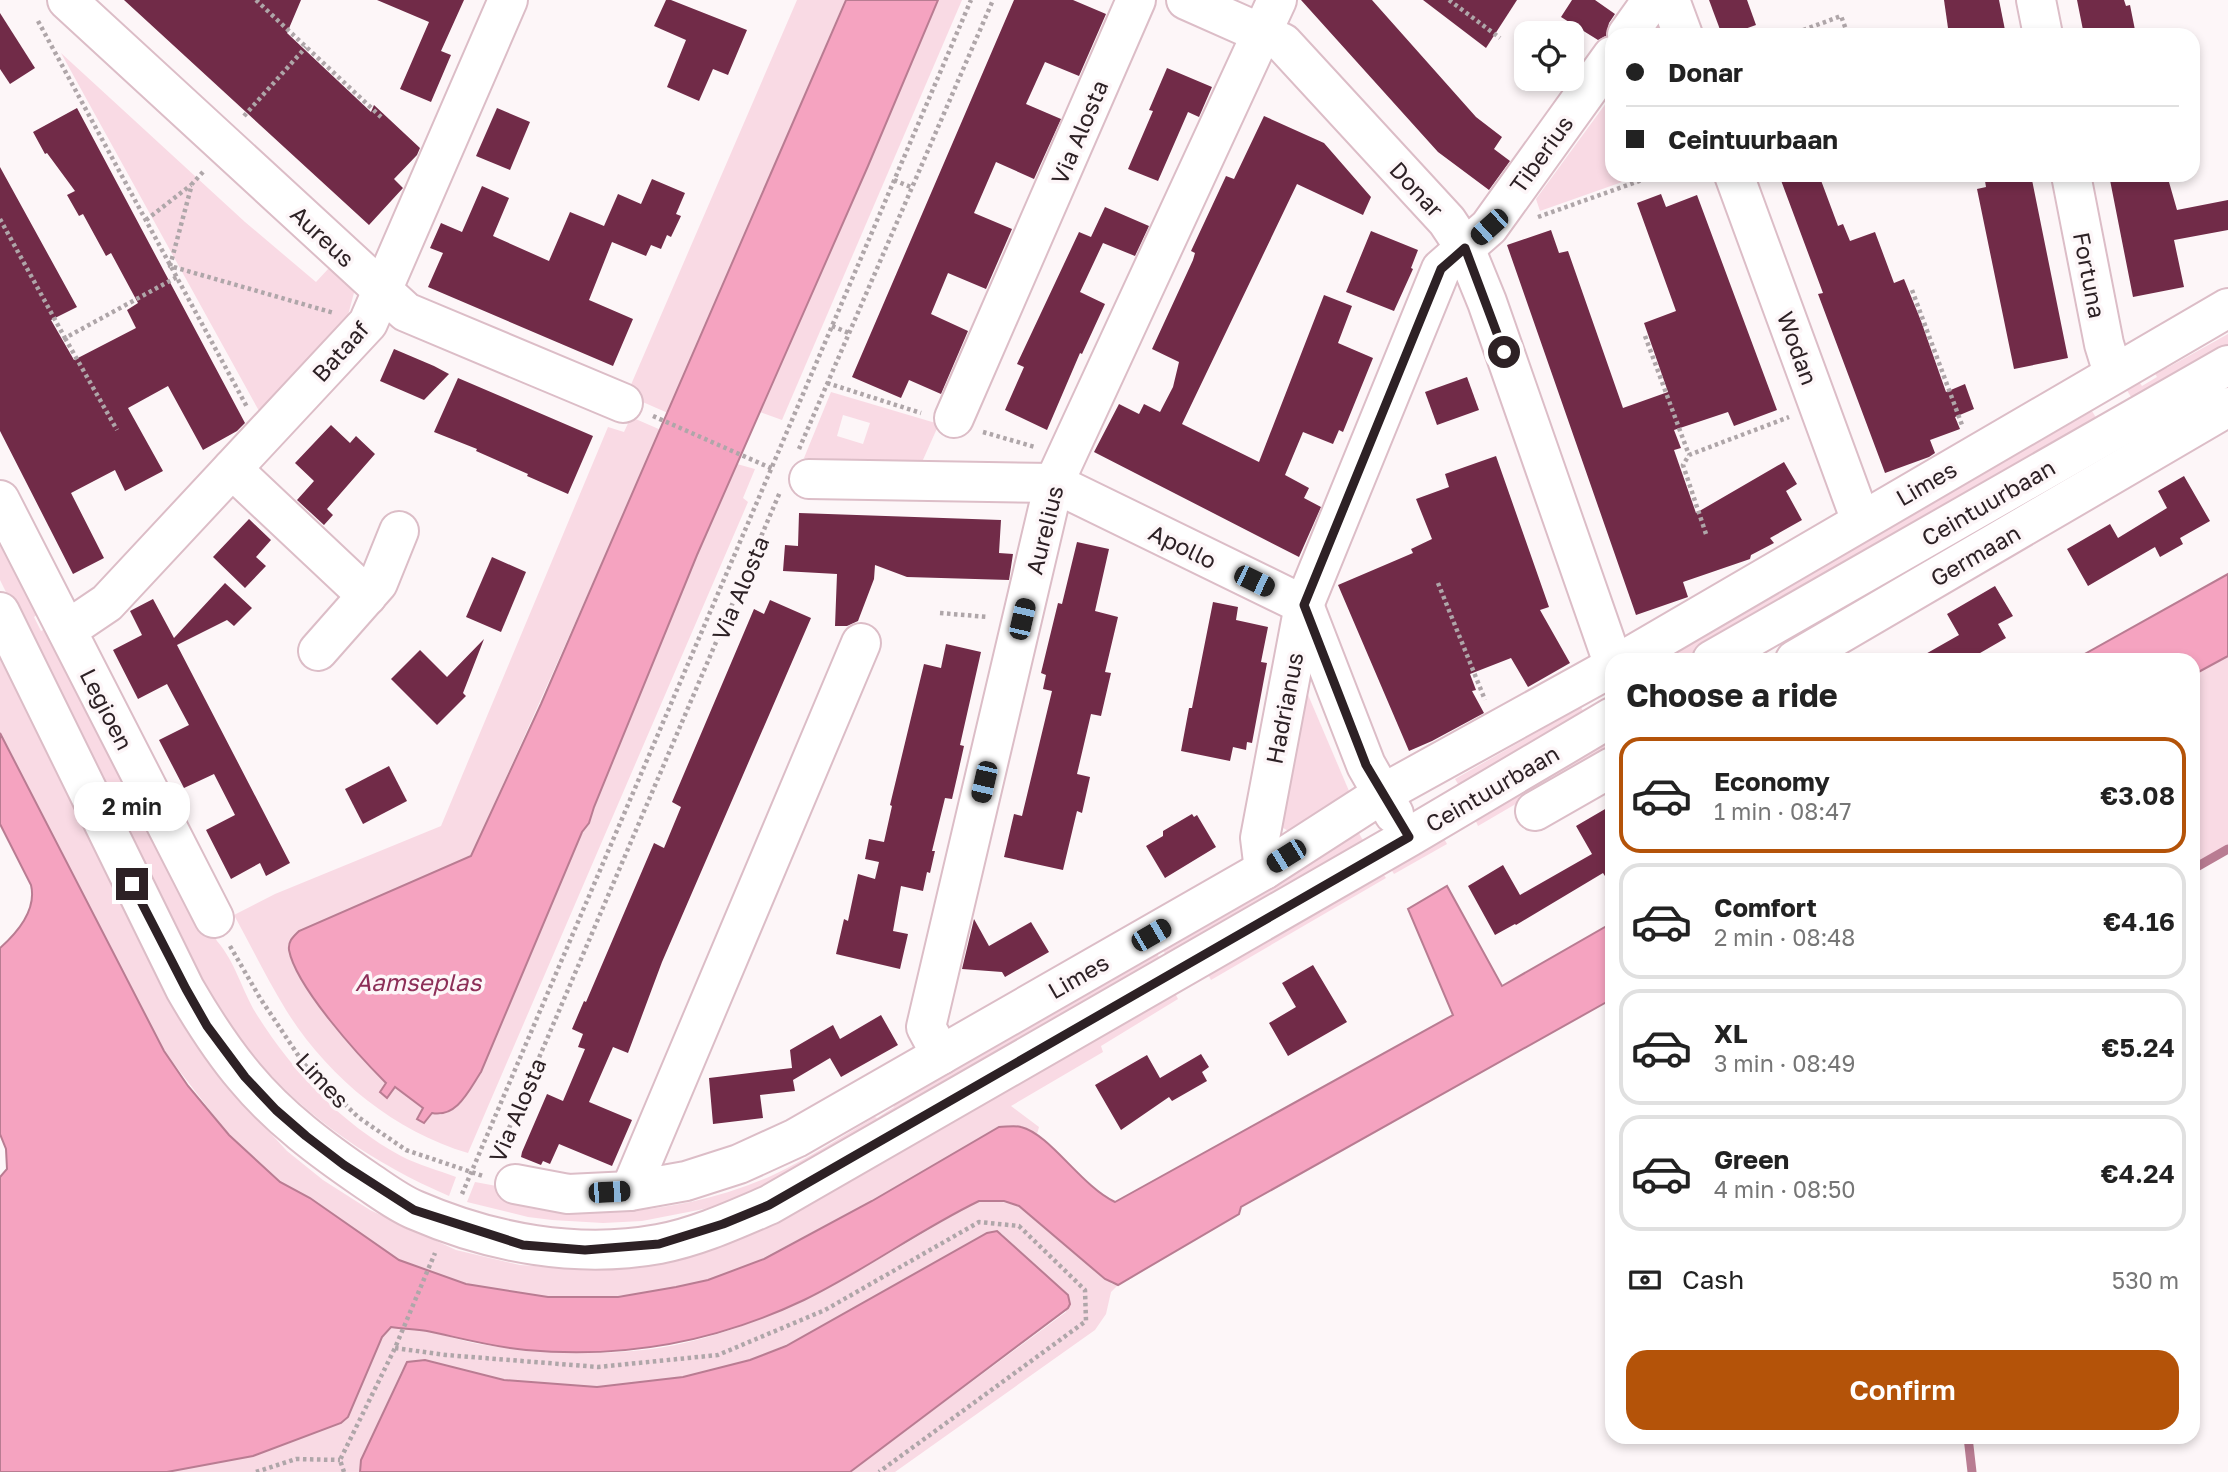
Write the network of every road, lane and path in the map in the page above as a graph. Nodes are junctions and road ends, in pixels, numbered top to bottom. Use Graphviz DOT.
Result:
graph roads {
  1 [pos="256,0"];
  2 [pos="508,0"];
  3 [pos="971,0"];
  4 [pos="993,0"];
  5 [pos="1136,0"];
  6 [pos="1186,0"];
  7 [pos="1449,0"];
  8 [pos="1652,0"];
  9 [pos="1670,0"];
  10 [pos="2036,0"];
  11 [pos="50,6"];
  12 [pos="1270,17"];
  13 [pos="1632,28"];
  14 [pos="1680,28"];
  15 [pos="1809,28"];
  16 [pos="1845,28"];
  17 [pos="2042,28"];
  18 [pos="1500,38"];
  19 [pos="306,47"];
  20 [pos="1605,65"];
  21 [pos="381,117"];
  22 [pos="224,144"];
  23 [pos="894,180"];
  24 [pos="1636,182"];
  25 [pos="1737,182"];
  26 [pos="2072,182"];
  27 [pos="192,184"];
  28 [pos="913,188"];
  29 [pos="0,219"];
  30 [pos="146,220"];
  31 [pos="1477,237"];
  32 [pos="170,266"];
  33 [pos="177,277"];
  34 [pos="1912,290"];
  35 [pos="375,307"];
  36 [pos="2228,308"];
  37 [pos="832,326"];
  38 [pos="849,333"];
  39 [pos="1645,336"];
  40 [pos="65,338"];
  41 [pos="2228,365"];
  42 [pos="2113,373"];
  43 [pos="1819,406"];
  44 [pos="2228,407"];
  45 [pos="640,410"];
  46 [pos="2137,416"];
  47 [pos="954,418"];
  48 [pos="117,430"];
  49 [pos="262,435"];
  50 [pos="2155,449"];
  51 [pos="1689,455"];
  52 [pos="1973,456"];
  53 [pos="232,468"];
  54 [pos="771,468"];
  55 [pos="797,472"];
  56 [pos="1054,483"];
  57 [pos="0,500"];
  58 [pos="1861,521"];
  59 [pos="399,531"];
  60 [pos="1706,534"];
  61 [pos="1438,583"];
  62 [pos="367,596"];
  63 [pos="1304,605"];
  64 [pos="0,612"];
  65 [pos="940,614"];
  66 [pos="1022,619"];
  67 [pos="67,630"];
  68 [pos="861,643"];
  69 [pos="318,651"];
  70 [pos="1610,653"];
  71 [pos="1636,653"];
  72 [pos="1724,653"];
  73 [pos="1808,653"];
  74 [pos="1605,671"];
  75 [pos="1605,721"];
  76 [pos="1497,730"];
  77 [pos="1605,771"];
  78 [pos="1382,793"];
  79 [pos="1535,811"];
  80 [pos="1409,837"];
  81 [pos="1264,870"];
  82 [pos="214,918"];
  83 [pos="941,1055"];
  84 [pos="471,1173"];
  85 [pos="499,1175"];
  86 [pos="630,1191"];
  87 [pos="435,1253"];
  88 [pos="395,1348"];
  89 [pos="340,1460"];
  90 [pos="256,1472"];
  91 [pos="344,1472"];
  92 [pos="879,1472"];
  1 -- 19 [label="path"];
  2 -- 35 [label="street, Bataaf"];
  3 -- 23 [label="path, Via Alosta"];
  4 -- 28 [label="path, Via Alosta"];
  5 -- 47 [label="street, Via Alosta"];
  6 -- 12 [label="street, Donar"];
  7 -- 18 [label="path"];
  8 -- 13 [label="street"];
  9 -- 14 [label="street"];
  10 -- 17 [label="street"];
  11 -- 22 [label="street, Aureus"];
  11 -- 30 [label="path"];
  12 -- 31 [label="street, Donar"];
  12 -- 56 [label="street, Aurelius"];
  15 -- 16 [label="path"];
  19 -- 21 [label="path"];
  19 -- 22 [label="path"];
  20 -- 31 [label="street, Tiberius"];
  22 -- 27 [label="path"];
  22 -- 35 [label="street, Aureus"];
  23 -- 28 [label="path"];
  23 -- 37 [label="path, Via Alosta"];
  24 -- 31 [label="path"];
  25 -- 43 [label="street, Wodan"];
  26 -- 42 [label="street, Fortuna"];
  27 -- 30 [label="path"];
  27 -- 32 [label="path"];
  28 -- 38 [label="path, Via Alosta"];
  29 -- 40 [label="path"];
  30 -- 32 [label="path"];
  31 -- 63 [label="street, Hadrianus"];
  31 -- 70 [label="street, Donar"];
  32 -- 33 [label="path"];
  32 -- 35 [label="path"];
  33 -- 40 [label="path"];
  33 -- 49 [label="path"];
  34 -- 52 [label="path"];
  35 -- 45 [label="street, Aureus"];
  35 -- 49 [label="street, Bataaf"];
  36 -- 42 [label="street, Limes"];
  37 -- 38 [label="path"];
  37 -- 54 [label="path, Via Alosta"];
  38 -- 55 [label="path, Via Alosta"];
  39 -- 51 [label="path"];
  40 -- 48 [label="path"];
  41 -- 46 [label="street, Ceintuurbaan"];
  42 -- 52 [label="street, Limes"];
  43 -- 51 [label="path"];
  43 -- 58 [label="street, Wodan"];
  44 -- 50 [label="street, Germaan"];
  45 -- 54 [label="path"];
  46 -- 50 [label="street"];
  46 -- 72 [label="street, Ceintuurbaan"];
  49 -- 53 [label="street, Bataaf"];
  50 -- 73 [label="street, Germaan"];
  51 -- 60 [label="path"];
  52 -- 58 [label="street, Limes"];
  53 -- 62 [label="street"];
  53 -- 67 [label="street, Bataaf"];
  54 -- 84 [label="path, Via Alosta"];
  55 -- 56 [label="street, Apollo"];
  55 -- 85 [label="path, Via Alosta"];
  56 -- 63 [label="street, Apollo"];
  56 -- 66 [label="street, Aurelius"];
  57 -- 67 [label="street, Legioen"];
  58 -- 71 [label="street, Limes"];
  59 -- 62 [label="street"];
  61 -- 76 [label="path"];
  62 -- 69 [label="street"];
  63 -- 78 [label="street"];
  63 -- 81 [label="street, Hadrianus"];
  64 -- 80 [label="street, Ceintuurbaan"];
  65 -- 66 [label="path"];
  66 -- 83 [label="street, Aurelius"];
  67 -- 82 [label="street, Legioen"];
  68 -- 86 [label="street"];
  74 -- 76 [label="street, Limes"];
  75 -- 80 [label="street, Ceintuurbaan"];
  76 -- 78 [label="street, Limes"];
  77 -- 79 [label="street"];
  78 -- 80 [label="street"];
  78 -- 81 [label="street, Limes"];
  81 -- 83 [label="street, Limes"];
  82 -- 84 [label="path, Limes"];
  83 -- 86 [label="street, Limes"];
  84 -- 85 [label="path, Limes"];
  85 -- 86 [label="street, Limes"];
  87 -- 88 [label="path"];
  88 -- 89 [label="path"];
  88 -- 92 [label="path"];
  89 -- 90 [label="path"];
  89 -- 91 [label="path"];
}
